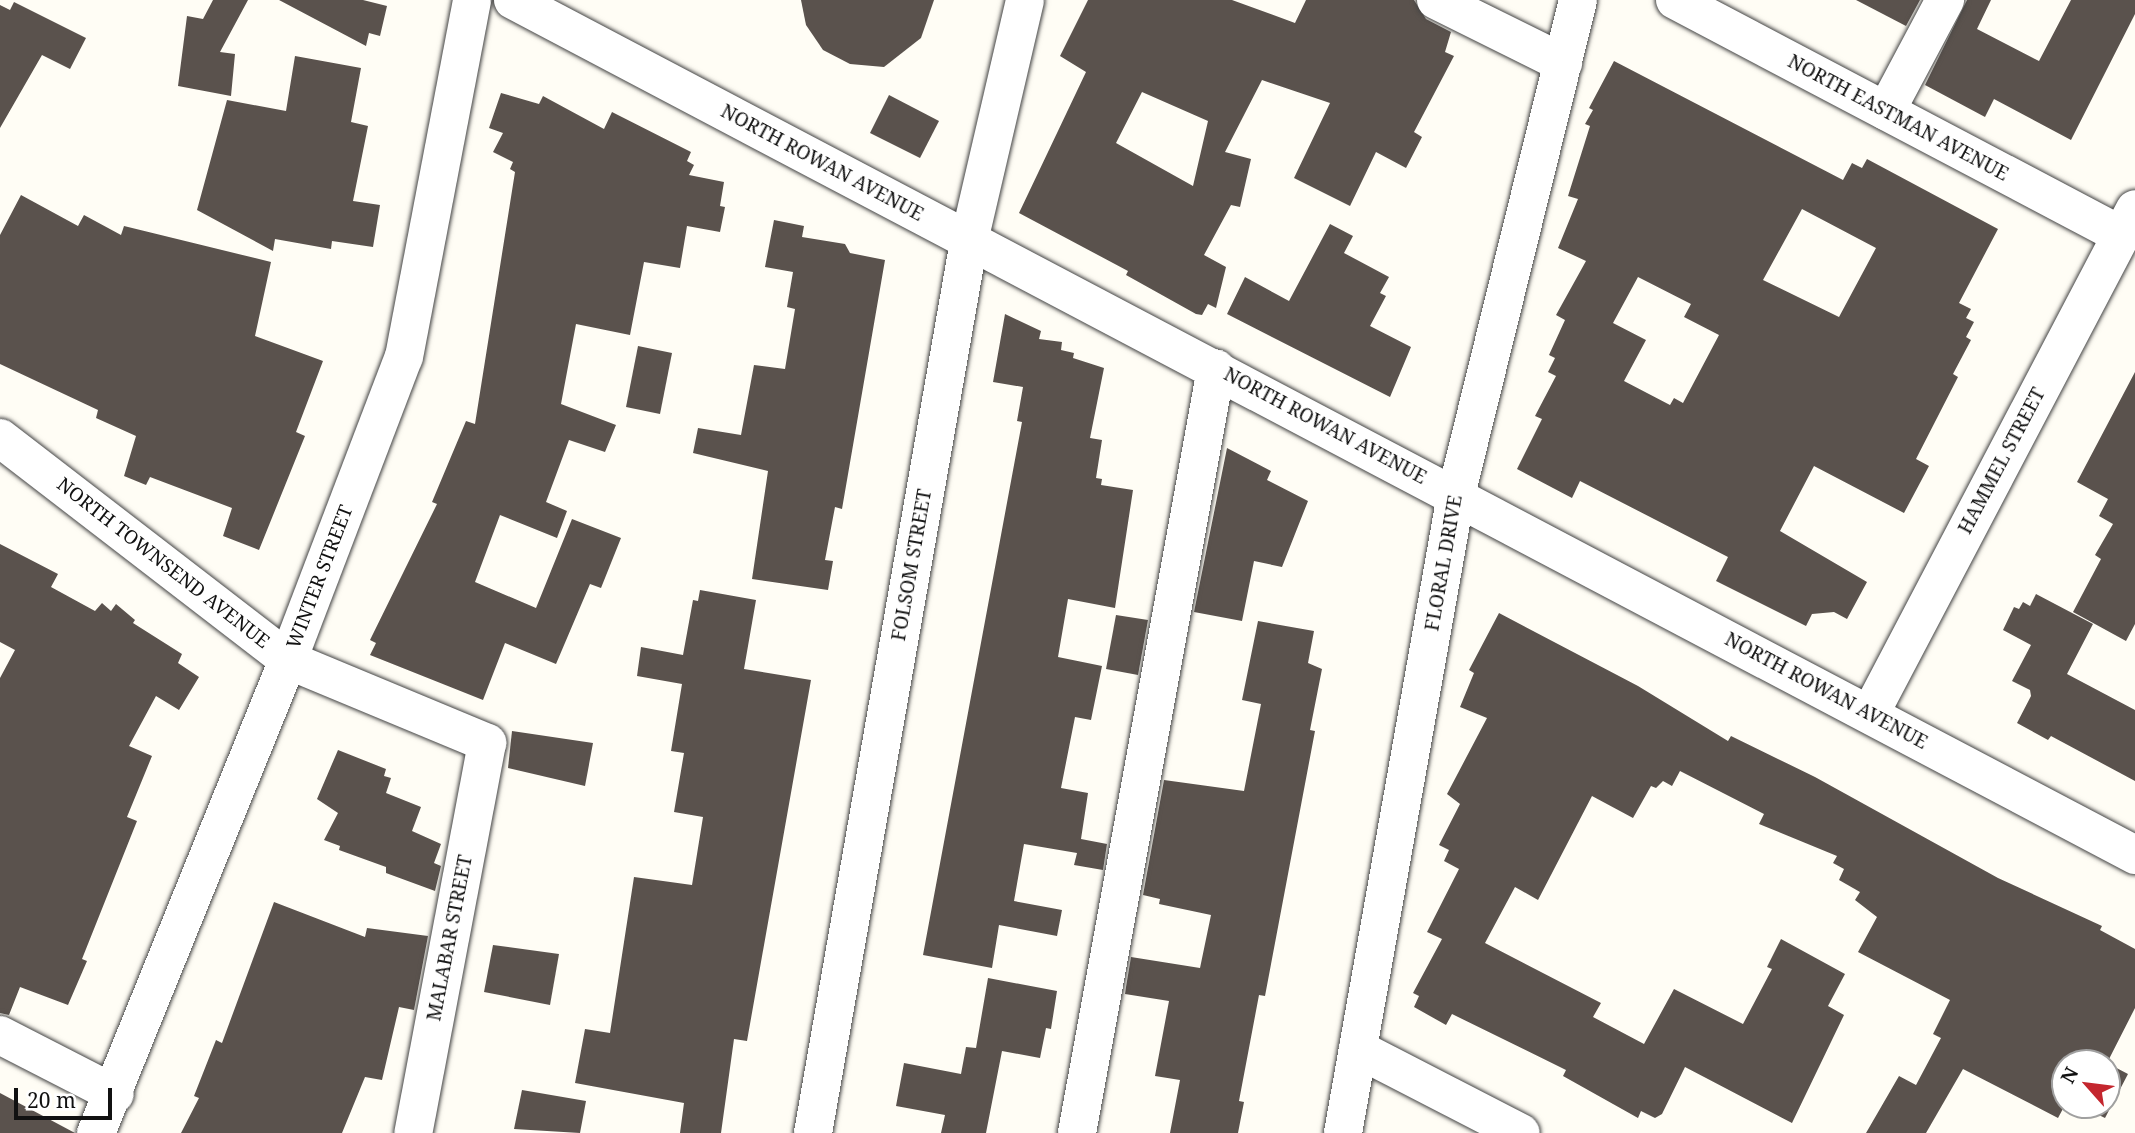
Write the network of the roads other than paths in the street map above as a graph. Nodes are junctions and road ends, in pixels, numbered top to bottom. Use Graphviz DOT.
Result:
graph roads {
  1 [pos="472,0"];
  2 [pos="513,0"];
  3 [pos="1025,0"];
  4 [pos="1436,0"];
  5 [pos="1578,0"];
  6 [pos="1675,0"];
  7 [pos="1945,0"];
  8 [pos="1563,63"];
  9 [pos="1886,111"];
  10 [pos="2128,222"];
  11 [pos="969,241"];
  12 [pos="1216,369"];
  13 [pos="0,438"];
  14 [pos="1456,495"];
  15 [pos="288,660"];
  16 [pos="1870,714"];
  17 [pos="486,743"];
  18 [pos="2135,855"];
  19 [pos="0,1035"];
  20 [pos="1357,1049"];
  21 [pos="115,1094"];
  22 [pos="96,1133"];
  23 [pos="413,1133"];
  24 [pos="813,1133"];
  25 [pos="1077,1133"];
  26 [pos="1343,1133"];
  27 [pos="1521,1133"];
  1 -- 15 [label="street, WINTER STREET"];
  2 -- 11 [label="street, NORTH ROWAN AVENUE"];
  3 -- 11 [label="street, FOLSOM STREET"];
  4 -- 8 [label="street"];
  5 -- 8 [label="street, FLORAL DRIVE"];
  6 -- 9 [label="street, NORTH EASTMAN AVENUE"];
  7 -- 9 [label="street"];
  8 -- 14 [label="street, FLORAL DRIVE"];
  9 -- 10 [label="street, NORTH EASTMAN AVENUE"];
  10 -- 16 [label="street, HAMMEL STREET"];
  11 -- 12 [label="street, NORTH ROWAN AVENUE"];
  11 -- 24 [label="street, FOLSOM STREET"];
  12 -- 14 [label="street, NORTH ROWAN AVENUE"];
  12 -- 25 [label="street"];
  13 -- 15 [label="street, NORTH TOWNSEND AVENUE"];
  14 -- 16 [label="street, NORTH ROWAN AVENUE"];
  14 -- 20 [label="street, FLORAL DRIVE"];
  15 -- 17 [label="street, NORTH TOWNSEND AVENUE"];
  15 -- 21 [label="street, WINTER STREET"];
  16 -- 18 [label="street, NORTH ROWAN AVENUE"];
  17 -- 23 [label="street, MALABAR STREET"];
  19 -- 21 [label="street"];
  20 -- 26 [label="street, FLORAL DRIVE"];
  20 -- 27 [label="street"];
  21 -- 22 [label="street, WINTER STREET"];
}
